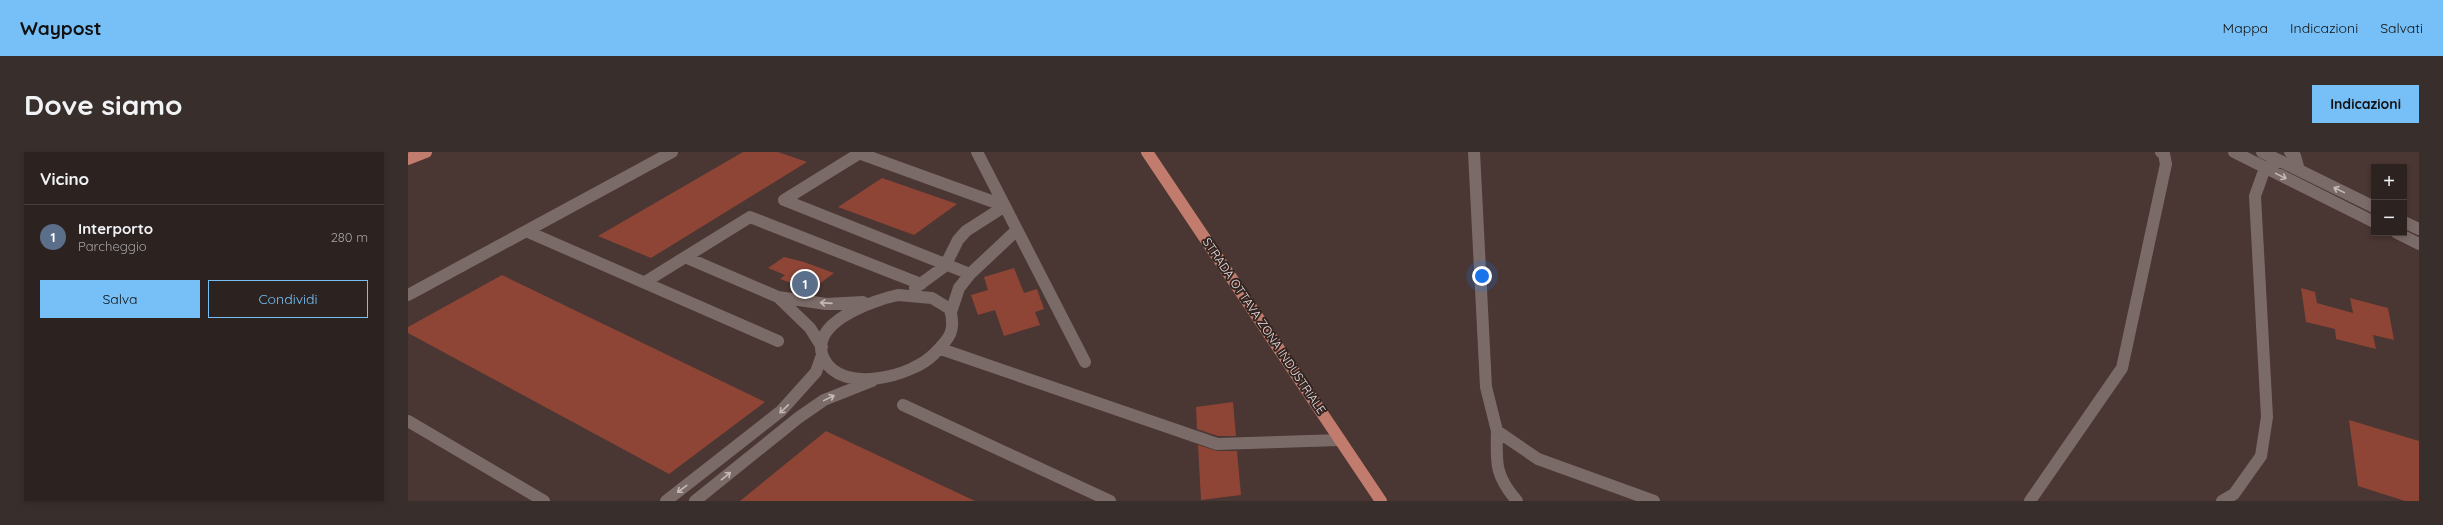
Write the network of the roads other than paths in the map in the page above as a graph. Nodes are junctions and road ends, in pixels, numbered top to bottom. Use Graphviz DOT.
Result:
graph roads {
  1 [pos="426,152"];
  2 [pos="672,152"];
  3 [pos="977,152"];
  4 [pos="1147,152"];
  5 [pos="1474,152"];
  6 [pos="2161,152"];
  7 [pos="2234,152"];
  8 [pos="2262,152"];
  9 [pos="2290,152"];
  10 [pos="858,153"];
  11 [pos="408,159"];
  12 [pos="2281,161"];
  13 [pos="2265,168"];
  14 [pos="2299,170"];
  15 [pos="1005,206"];
  16 [pos="2371,206"];
  17 [pos="2371,221"];
  18 [pos="2407,223"];
  19 [pos="2419,229"];
  20 [pos="1017,230"];
  21 [pos="526,231"];
  22 [pos="2403,236"];
  23 [pos="2419,244"];
  24 [pos="685,257"];
  25 [pos="946,265"];
  26 [pos="970,274"];
  27 [pos="645,282"];
  28 [pos="921,284"];
  29 [pos="408,295"];
  30 [pos="898,295"];
  31 [pos="778,297"];
  32 [pos="878,300"];
  33 [pos="952,312"];
  34 [pos="778,341"];
  35 [pos="941,349"];
  36 [pos="822,351"];
  37 [pos="1085,362"];
  38 [pos="881,378"];
  39 [pos="903,405"];
  40 [pos="408,421"];
  41 [pos="1497,431"];
  42 [pos="1340,440"];
  43 [pos="544,501"];
  44 [pos="666,501"];
  45 [pos="696,501"];
  46 [pos="1110,501"];
  47 [pos="1381,501"];
  48 [pos="1517,501"];
  49 [pos="1654,501"];
  50 [pos="2030,501"];
  51 [pos="2222,501"];
  1 -- 11 [label="main road"];
  2 -- 21 [label="street"];
  3 -- 15 [label="street"];
  4 -- 42 [label="main road, STRADA OTTAVA ZONA INDUSTRIALE"];
  5 -- 41 [label="street"];
  6 -- 50 [label="street"];
  7 -- 13 [label="street"];
  8 -- 12 [label="street"];
  9 -- 14 [label="street"];
  10 -- 15 [label="street"];
  10 -- 25 [label="street"];
  12 -- 13 [label="street"];
  12 -- 14 [label="street"];
  13 -- 17 [label="street, one-way"];
  13 -- 51 [label="street"];
  16 -- 14 [label="street, one-way"];
  15 -- 20 [label="street"];
  15 -- 25 [label="street"];
  18 -- 19 [label="street"];
  20 -- 26 [label="street"];
  20 -- 37 [label="street"];
  21 -- 27 [label="street"];
  21 -- 29 [label="street"];
  22 -- 23 [label="street"];
  24 -- 27 [label="street"];
  24 -- 28 [label="street"];
  24 -- 31 [label="street"];
  25 -- 26 [label="street"];
  25 -- 28 [label="street"];
  26 -- 33 [label="street"];
  27 -- 34 [label="street"];
  28 -- 30 [label="street"];
  30 -- 32 [label="street"];
  30 -- 33 [label="street"];
  32 -- 31 [label="street, one-way"];
  31 -- 36 [label="street"];
  32 -- 36 [label="street"];
  33 -- 35 [label="street"];
  35 -- 38 [label="street"];
  35 -- 42 [label="street"];
  36 -- 38 [label="street"];
  36 -- 44 [label="street, one-way"];
  45 -- 38 [label="street, one-way"];
  39 -- 46 [label="street"];
  40 -- 43 [label="street"];
  41 -- 48 [label="street"];
  41 -- 49 [label="street"];
  42 -- 47 [label="main road, STRADA OTTAVA ZONA INDUSTRIALE"];
}
